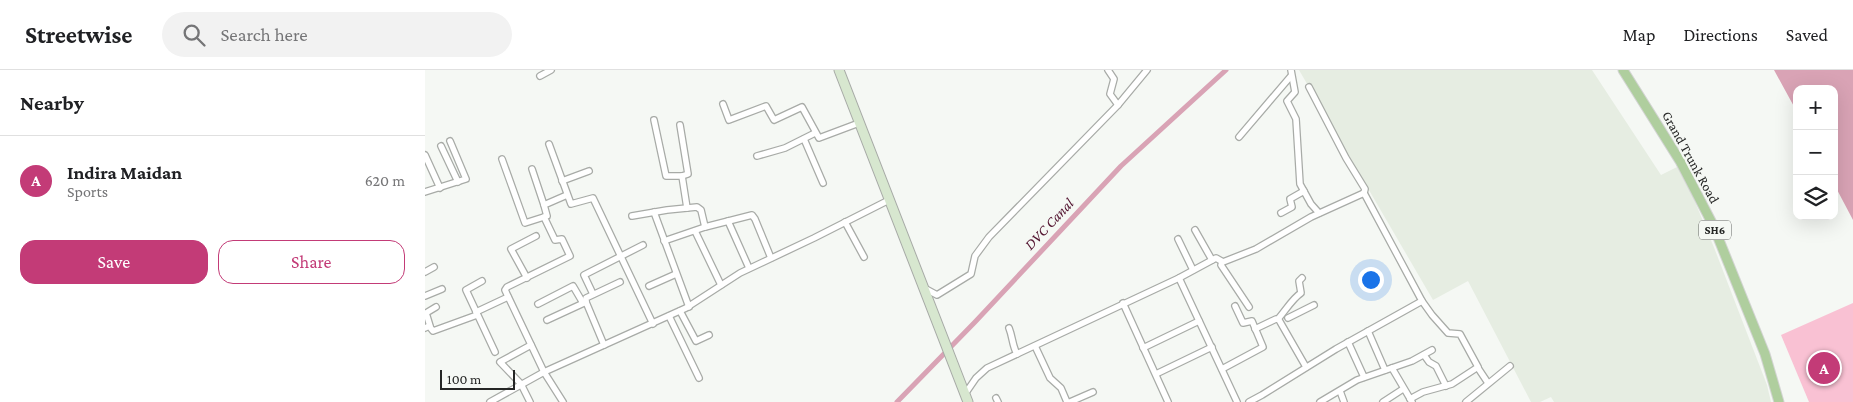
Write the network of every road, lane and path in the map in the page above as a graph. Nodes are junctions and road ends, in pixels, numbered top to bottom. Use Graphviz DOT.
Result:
graph roads {
  1 [pos="551,70"];
  2 [pos="839,70"];
  3 [pos="1108,70"];
  4 [pos="1147,70"];
  5 [pos="1623,70"];
  6 [pos="1291,73"];
  7 [pos="540,76"];
  8 [pos="1309,87"];
  9 [pos="723,104"];
  10 [pos="1117,105"];
  11 [pos="654,120"];
  12 [pos="859,123"];
  13 [pos="680,126"];
  14 [pos="815,133"];
  15 [pos="1239,138"];
  16 [pos="804,140"];
  17 [pos="450,141"];
  18 [pos="549,144"];
  19 [pos="441,146"];
  20 [pos="425,155"];
  21 [pos="757,156"];
  22 [pos="502,159"];
  23 [pos="531,169"];
  24 [pos="589,171"];
  25 [pos="682,176"];
  26 [pos="562,181"];
  27 [pos="458,182"];
  28 [pos="823,183"];
  29 [pos="440,188"];
  30 [pos="1303,191"];
  31 [pos="425,192"];
  32 [pos="1364,193"];
  33 [pos="567,195"];
  34 [pos="889,200"];
  35 [pos="544,205"];
  36 [pos="687,208"];
  37 [pos="654,212"];
  38 [pos="1281,213"];
  39 [pos="1319,214"];
  40 [pos="632,216"];
  41 [pos="544,217"];
  42 [pos="728,221"];
  43 [pos="845,222"];
  44 [pos="705,227"];
  45 [pos="1195,230"];
  46 [pos="695,231"];
  47 [pos="536,236"];
  48 [pos="1178,239"];
  49 [pos="664,241"];
  50 [pos="643,245"];
  51 [pos="619,256"];
  52 [pos="771,258"];
  53 [pos="863,258"];
  54 [pos="1212,260"];
  55 [pos="1221,262"];
  56 [pos="434,267"];
  57 [pos="749,268"];
  58 [pos="1193,270"];
  59 [pos="425,272"];
  60 [pos="676,274"];
  61 [pos="527,278"];
  62 [pos="1179,278"];
  63 [pos="1302,278"];
  64 [pos="482,281"];
  65 [pos="620,282"];
  66 [pos="721,285"];
  67 [pos="649,286"];
  68 [pos="923,287"];
  69 [pos="442,289"];
  70 [pos="593,294"];
  71 [pos="425,296"];
  72 [pos="508,297"];
  73 [pos="1422,301"];
  74 [pos="584,302"];
  75 [pos="1123,303"];
  76 [pos="537,304"];
  77 [pos="1315,305"];
  78 [pos="1235,306"];
  79 [pos="436,307"];
  80 [pos="689,307"];
  81 [pos="1249,307"];
  82 [pos="680,311"];
  83 [pos="477,314"];
  84 [pos="669,316"];
  85 [pos="1288,318"];
  86 [pos="1278,319"];
  87 [pos="547,320"];
  88 [pos="1199,321"];
  89 [pos="653,324"];
  90 [pos="427,327"];
  91 [pos="1009,328"];
  92 [pos="690,329"];
  93 [pos="1255,329"];
  94 [pos="1368,331"];
  95 [pos="678,335"];
  96 [pos="709,335"];
  97 [pos="1349,342"];
  98 [pos="531,345"];
  99 [pos="605,345"];
  100 [pos="1035,346"];
  101 [pos="1212,347"];
  102 [pos="1143,348"];
  103 [pos="1432,350"];
  104 [pos="495,352"];
  105 [pos="1017,354"];
  106 [pos="1424,354"];
  107 [pos="1510,366"];
  108 [pos="1306,367"];
  109 [pos="1478,368"];
  110 [pos="1223,369"];
  111 [pos="1389,369"];
  112 [pos="544,372"];
  113 [pos="1155,374"];
  114 [pos="1364,377"];
  115 [pos="699,378"];
  116 [pos="1488,383"];
  117 [pos="521,384"];
  118 [pos="1446,386"];
  119 [pos="1403,389"];
  120 [pos="1340,391"];
  121 [pos="1093,392"];
  122 [pos="965,395"];
  123 [pos="494,401"];
  124 [pos="1411,401"];
  125 [pos="530,402"];
  126 [pos="563,402"];
  127 [pos="1069,402"];
  128 [pos="1168,402"];
  129 [pos="1237,402"];
  130 [pos="1249,402"];
  131 [pos="1320,402"];
  132 [pos="1344,402"];
  133 [pos="1383,402"];
  134 [pos="1466,402"];
  135 [pos="1779,402"];
  1 -- 7 [label="street"];
  2 -- 12 [label="street"];
  3 -- 10 [label="street"];
  4 -- 10 [label="street"];
  5 -- 135 [label="main road, Grand Trunk Road / SH6"];
  6 -- 15 [label="street"];
  6 -- 30 [label="street"];
  8 -- 32 [label="street"];
  9 -- 14 [label="street"];
  10 -- 68 [label="street"];
  11 -- 25 [label="street"];
  12 -- 14 [label="street"];
  12 -- 34 [label="street"];
  13 -- 25 [label="street"];
  14 -- 16 [label="street"];
  16 -- 21 [label="street"];
  16 -- 28 [label="street"];
  17 -- 27 [label="street"];
  18 -- 26 [label="street"];
  19 -- 27 [label="street"];
  20 -- 29 [label="street"];
  22 -- 41 [label="street"];
  23 -- 35 [label="street"];
  24 -- 26 [label="street"];
  25 -- 36 [label="street"];
  26 -- 33 [label="street"];
  27 -- 29 [label="street"];
  29 -- 31 [label="street"];
  30 -- 38 [label="street"];
  30 -- 39 [label="street"];
  32 -- 39 [label="street"];
  32 -- 73 [label="street"];
  33 -- 35 [label="street"];
  33 -- 51 [label="street"];
  34 -- 43 [label="street"];
  34 -- 68 [label="street"];
  35 -- 41 [label="street"];
  36 -- 37 [label="street"];
  36 -- 44 [label="street"];
  37 -- 40 [label="street"];
  37 -- 49 [label="street"];
  39 -- 55 [label="street"];
  41 -- 61 [label="street"];
  42 -- 44 [label="street"];
  42 -- 52 [label="street"];
  42 -- 57 [label="street"];
  43 -- 52 [label="street"];
  43 -- 53 [label="street"];
  44 -- 46 [label="street"];
  45 -- 54 [label="street"];
  46 -- 49 [label="street"];
  46 -- 66 [label="street"];
  47 -- 61 [label="street"];
  48 -- 58 [label="street"];
  49 -- 60 [label="street"];
  50 -- 51 [label="street"];
  51 -- 70 [label="street"];
  51 -- 89 [label="street"];
  52 -- 57 [label="street"];
  54 -- 55 [label="street"];
  54 -- 58 [label="street"];
  55 -- 81 [label="street"];
  56 -- 59 [label="street"];
  57 -- 66 [label="street"];
  58 -- 62 [label="street"];
  60 -- 67 [label="street"];
  60 -- 80 [label="street"];
  61 -- 72 [label="street"];
  62 -- 75 [label="street"];
  62 -- 88 [label="street"];
  63 -- 86 [label="street"];
  64 -- 83 [label="street"];
  65 -- 70 [label="street"];
  66 -- 80 [label="street"];
  68 -- 122 [label="street"];
  69 -- 71 [label="street"];
  70 -- 74 [label="street"];
  72 -- 83 [label="street"];
  72 -- 98 [label="street"];
  73 -- 94 [label="street"];
  73 -- 109 [label="street"];
  74 -- 76 [label="street"];
  74 -- 87 [label="street"];
  74 -- 99 [label="street"];
  75 -- 100 [label="street"];
  75 -- 102 [label="street"];
  77 -- 85 [label="street"];
  78 -- 93 [label="street"];
  79 -- 90 [label="street"];
  80 -- 82 [label="street"];
  82 -- 84 [label="street"];
  82 -- 92 [label="street"];
  83 -- 90 [label="street"];
  83 -- 104 [label="street"];
  84 -- 89 [label="street"];
  84 -- 95 [label="street"];
  86 -- 93 [label="street"];
  86 -- 108 [label="street"];
  88 -- 101 [label="street"];
  88 -- 102 [label="street"];
  89 -- 99 [label="street"];
  91 -- 105 [label="street"];
  92 -- 95 [label="street"];
  92 -- 96 [label="street"];
  93 -- 110 [label="street"];
  94 -- 97 [label="street"];
  94 -- 111 [label="street"];
  95 -- 115 [label="street"];
  97 -- 108 [label="street"];
  97 -- 114 [label="street"];
  98 -- 112 [label="street"];
  98 -- 117 [label="street"];
  99 -- 112 [label="street"];
  100 -- 105 [label="street"];
  100 -- 127 [label="street"];
  101 -- 110 [label="street"];
  101 -- 113 [label="street"];
  102 -- 113 [label="street"];
  103 -- 106 [label="street"];
  105 -- 122 [label="street"];
  106 -- 111 [label="street"];
  106 -- 118 [label="street"];
  107 -- 116 [label="street"];
  108 -- 130 [label="street"];
  109 -- 116 [label="street"];
  109 -- 118 [label="street"];
  110 -- 129 [label="street"];
  111 -- 114 [label="street"];
  111 -- 119 [label="street"];
  112 -- 117 [label="street"];
  112 -- 126 [label="street"];
  113 -- 128 [label="street"];
  114 -- 120 [label="street"];
  116 -- 134 [label="street"];
  117 -- 123 [label="street"];
  117 -- 125 [label="street"];
  118 -- 124 [label="street"];
  119 -- 124 [label="street"];
  119 -- 133 [label="street"];
  120 -- 131 [label="street"];
  120 -- 132 [label="street"];
  121 -- 127 [label="street"];
}
